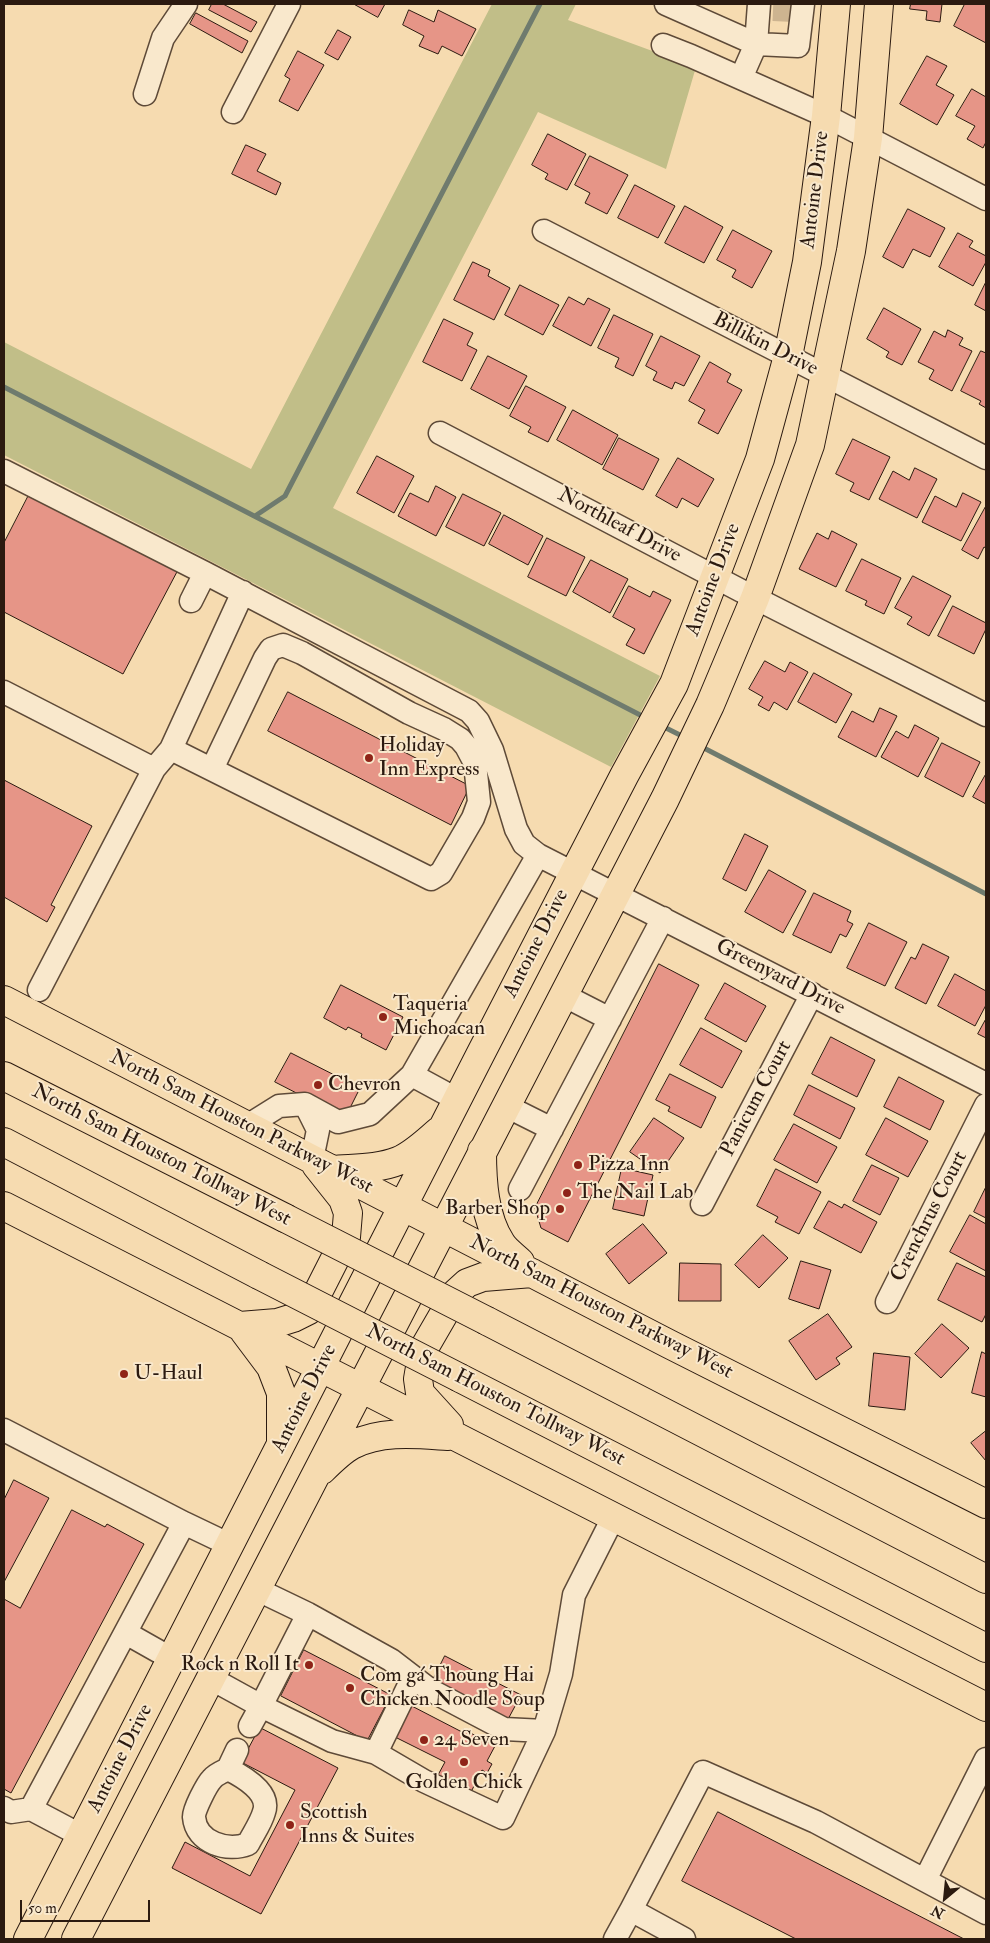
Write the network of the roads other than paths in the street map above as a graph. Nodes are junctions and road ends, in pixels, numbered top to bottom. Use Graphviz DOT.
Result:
graph roads {
  1 [pos="186,4"];
  2 [pos="289,4"];
  3 [pos="666,4"];
  4 [pos="836,4"];
  5 [pos="879,4"];
  6 [pos="782,8"];
  7 [pos="756,44"];
  8 [pos="663,46"];
  9 [pos="741,78"];
  10 [pos="146,94"];
  11 [pos="233,112"];
  12 [pos="826,116"];
  13 [pos="868,138"];
  14 [pos="986,199"];
  15 [pos="544,231"];
  16 [pos="788,356"];
  17 [pos="826,376"];
  18 [pos="440,433"];
  19 [pos="986,458"];
  20 [pos="6,478"];
  21 [pos="206,573"];
  22 [pos="715,576"];
  23 [pos="243,592"];
  24 [pos="755,598"];
  25 [pos="191,602"];
  26 [pos="416,682"];
  27 [pos="4,692"];
  28 [pos="409,713"];
  29 [pos="986,715"];
  30 [pos="171,749"];
  31 [pos="154,768"];
  32 [pos="212,769"];
  33 [pos="538,855"];
  34 [pos="574,872"];
  35 [pos="616,894"];
  36 [pos="663,918"];
  37 [pos="39,990"];
  38 [pos="812,994"];
  39 [pos="563,995"];
  40 [pos="4,1000"];
  41 [pos="610,1019"];
  42 [pos="412,1075"];
  43 [pos="4,1076"];
  44 [pos="986,1084"];
  45 [pos="458,1100"];
  46 [pos="305,1104"];
  47 [pos="986,1104"];
  48 [pos="506,1106"];
  49 [pos="445,1125"];
  50 [pos="247,1126"];
  51 [pos="552,1129"];
  52 [pos="4,1142"];
  53 [pos="482,1151"];
  54 [pos="322,1165"];
  55 [pos="520,1189"];
  56 [pos="702,1204"];
  57 [pos="4,1206"];
  58 [pos="404,1207"];
  59 [pos="443,1227"];
  60 [pos="532,1273"];
  61 [pos="887,1302"];
  62 [pos="346,1320"];
  63 [pos="240,1326"];
  64 [pos="322,1367"];
  65 [pos="360,1386"];
  66 [pos="4,1430"];
  67 [pos="460,1437"];
  68 [pos="281,1446"];
  69 [pos="313,1478"];
  70 [pos="986,1504"];
  71 [pos="614,1516"];
  72 [pos="184,1523"];
  73 [pos="230,1545"];
  74 [pos="986,1579"];
  75 [pos="256,1589"];
  76 [pos="308,1614"];
  77 [pos="126,1633"];
  78 [pos="986,1648"];
  79 [pos="172,1659"];
  80 [pos="413,1677"];
  81 [pos="210,1678"];
  82 [pos="261,1706"];
  83 [pos="986,1707"];
  84 [pos="250,1726"];
  85 [pos="544,1731"];
  86 [pos="376,1754"];
  87 [pos="986,1759"];
  88 [pos="4,1808"];
  89 [pos="30,1809"];
  90 [pos="82,1836"];
  91 [pos="925,1880"];
  92 [pos="631,1910"];
  93 [pos="986,1913"];
  94 [pos="32,1932"];
  95 [pos="66,1939"];
  96 [pos="76,1939"];
  97 [pos="615,1939"];
  98 [pos="684,1939"];
  1 -- 10 [label="street"];
  2 -- 11 [label="street"];
  3 -- 7 [label="street"];
  4 -- 12 [label="main road, Antoine Drive"];
  5 -- 13 [label="main road, Antoine Drive"];
  6 -- 7 [label="street"];
  6 -- 7 [label="street"];
  7 -- 9 [label="street"];
  8 -- 9 [label="street"];
  9 -- 12 [label="street"];
  12 -- 13 [label="street"];
  12 -- 16 [label="main road, Antoine Drive"];
  13 -- 14 [label="street"];
  13 -- 17 [label="main road, Antoine Drive"];
  15 -- 16 [label="street, Billikin Drive"];
  16 -- 17 [label="street, Billikin Drive"];
  16 -- 22 [label="main road, Antoine Drive"];
  17 -- 19 [label="street, Billikin Drive"];
  17 -- 24 [label="main road, Antoine Drive"];
  18 -- 22 [label="street, Northleaf Drive"];
  20 -- 21 [label="street, Greenyard Drive"];
  21 -- 23 [label="street, Greenyard Drive"];
  21 -- 25 [label="street"];
  22 -- 24 [label="street, Northleaf Drive"];
  22 -- 34 [label="main road, Antoine Drive"];
  23 -- 26 [label="street, Greenyard Drive"];
  23 -- 30 [label="street"];
  24 -- 29 [label="street, Northleaf Drive"];
  24 -- 35 [label="main road, Antoine Drive"];
  26 -- 28 [label="street"];
  26 -- 33 [label="street, Greenyard Drive"];
  27 -- 31 [label="street"];
  28 -- 32 [label="street"];
  28 -- 32 [label="street"];
  30 -- 31 [label="street"];
  30 -- 32 [label="street"];
  31 -- 37 [label="street"];
  33 -- 34 [label="street, Greenyard Drive"];
  33 -- 42 [label="street"];
  34 -- 35 [label="street, Greenyard Drive"];
  34 -- 45 [label="main road, Antoine Drive"];
  35 -- 36 [label="street, Greenyard Drive"];
  35 -- 39 [label="main road, Antoine Drive"];
  36 -- 38 [label="street, Greenyard Drive"];
  36 -- 41 [label="street"];
  38 -- 44 [label="street, Greenyard Drive"];
  38 -- 56 [label="street, Panicum Court"];
  39 -- 41 [label="street"];
  39 -- 48 [label="main road, Antoine Drive"];
  40 -- 50 [label="main road, North Sam Houston Parkway West"];
  41 -- 51 [label="street"];
  42 -- 45 [label="street"];
  42 -- 46 [label="street"];
  43 -- 74 [label="main road, North Sam Houston Tollway West, bridge"];
  45 -- 49 [label="main road, Antoine Drive"];
  46 -- 50 [label="street"];
  46 -- 54 [label="street"];
  47 -- 61 [label="street, Crenchrus Court"];
  48 -- 51 [label="street"];
  48 -- 53 [label="main road, Antoine Drive"];
  49 -- 54 [label="main road"];
  49 -- 58 [label="main road, Antoine Drive"];
  50 -- 54 [label="main road, North Sam Houston Parkway West"];
  51 -- 55 [label="street"];
  52 -- 62 [label="main road, North Sam Houston Tollway West, bridge"];
  53 -- 59 [label="main road, Antoine Drive"];
  53 -- 60 [label="main road"];
  54 -- 58 [label="main road, North Sam Houston Parkway West"];
  54 -- 63 [label="main road"];
  57 -- 63 [label="main road"];
  58 -- 59 [label="main road, North Sam Houston Parkway West"];
  58 -- 62 [label="main road, Antoine Drive"];
  59 -- 60 [label="main road, North Sam Houston Parkway West"];
  59 -- 65 [label="main road, Antoine Drive"];
  60 -- 67 [label="main road"];
  60 -- 70 [label="main road, North Sam Houston Parkway West"];
  62 -- 64 [label="main road, Antoine Drive"];
  62 -- 78 [label="main road, North Sam Houston Tollway West, bridge"];
  63 -- 64 [label="main road"];
  63 -- 68 [label="main road"];
  64 -- 65 [label="main road"];
  64 -- 68 [label="main road, Antoine Drive"];
  65 -- 67 [label="main road"];
  65 -- 69 [label="main road, Antoine Drive"];
  66 -- 72 [label="street"];
  67 -- 69 [label="main road"];
  67 -- 71 [label="main road"];
  68 -- 73 [label="main road, Antoine Drive"];
  69 -- 75 [label="main road, Antoine Drive"];
  71 -- 83 [label="main road"];
  71 -- 85 [label="street"];
  72 -- 73 [label="street"];
  72 -- 77 [label="street"];
  73 -- 79 [label="main road, Antoine Drive"];
  75 -- 76 [label="street"];
  75 -- 81 [label="main road, Antoine Drive"];
  76 -- 80 [label="street"];
  76 -- 82 [label="street"];
  77 -- 79 [label="street"];
  77 -- 89 [label="street"];
  79 -- 81 [label="main road"];
  79 -- 90 [label="main road, Antoine Drive"];
  80 -- 85 [label="street"];
  80 -- 86 [label="street"];
  81 -- 82 [label="street"];
  81 -- 96 [label="main road, Antoine Drive"];
  82 -- 84 [label="street"];
  82 -- 86 [label="street"];
  85 -- 86 [label="street"];
  87 -- 91 [label="street"];
  88 -- 89 [label="street"];
  89 -- 90 [label="street"];
  90 -- 94 [label="main road, Antoine Drive"];
  91 -- 92 [label="street"];
  91 -- 93 [label="street"];
  92 -- 97 [label="street"];
  92 -- 98 [label="street"];
  94 -- 95 [label="main road"];
}
